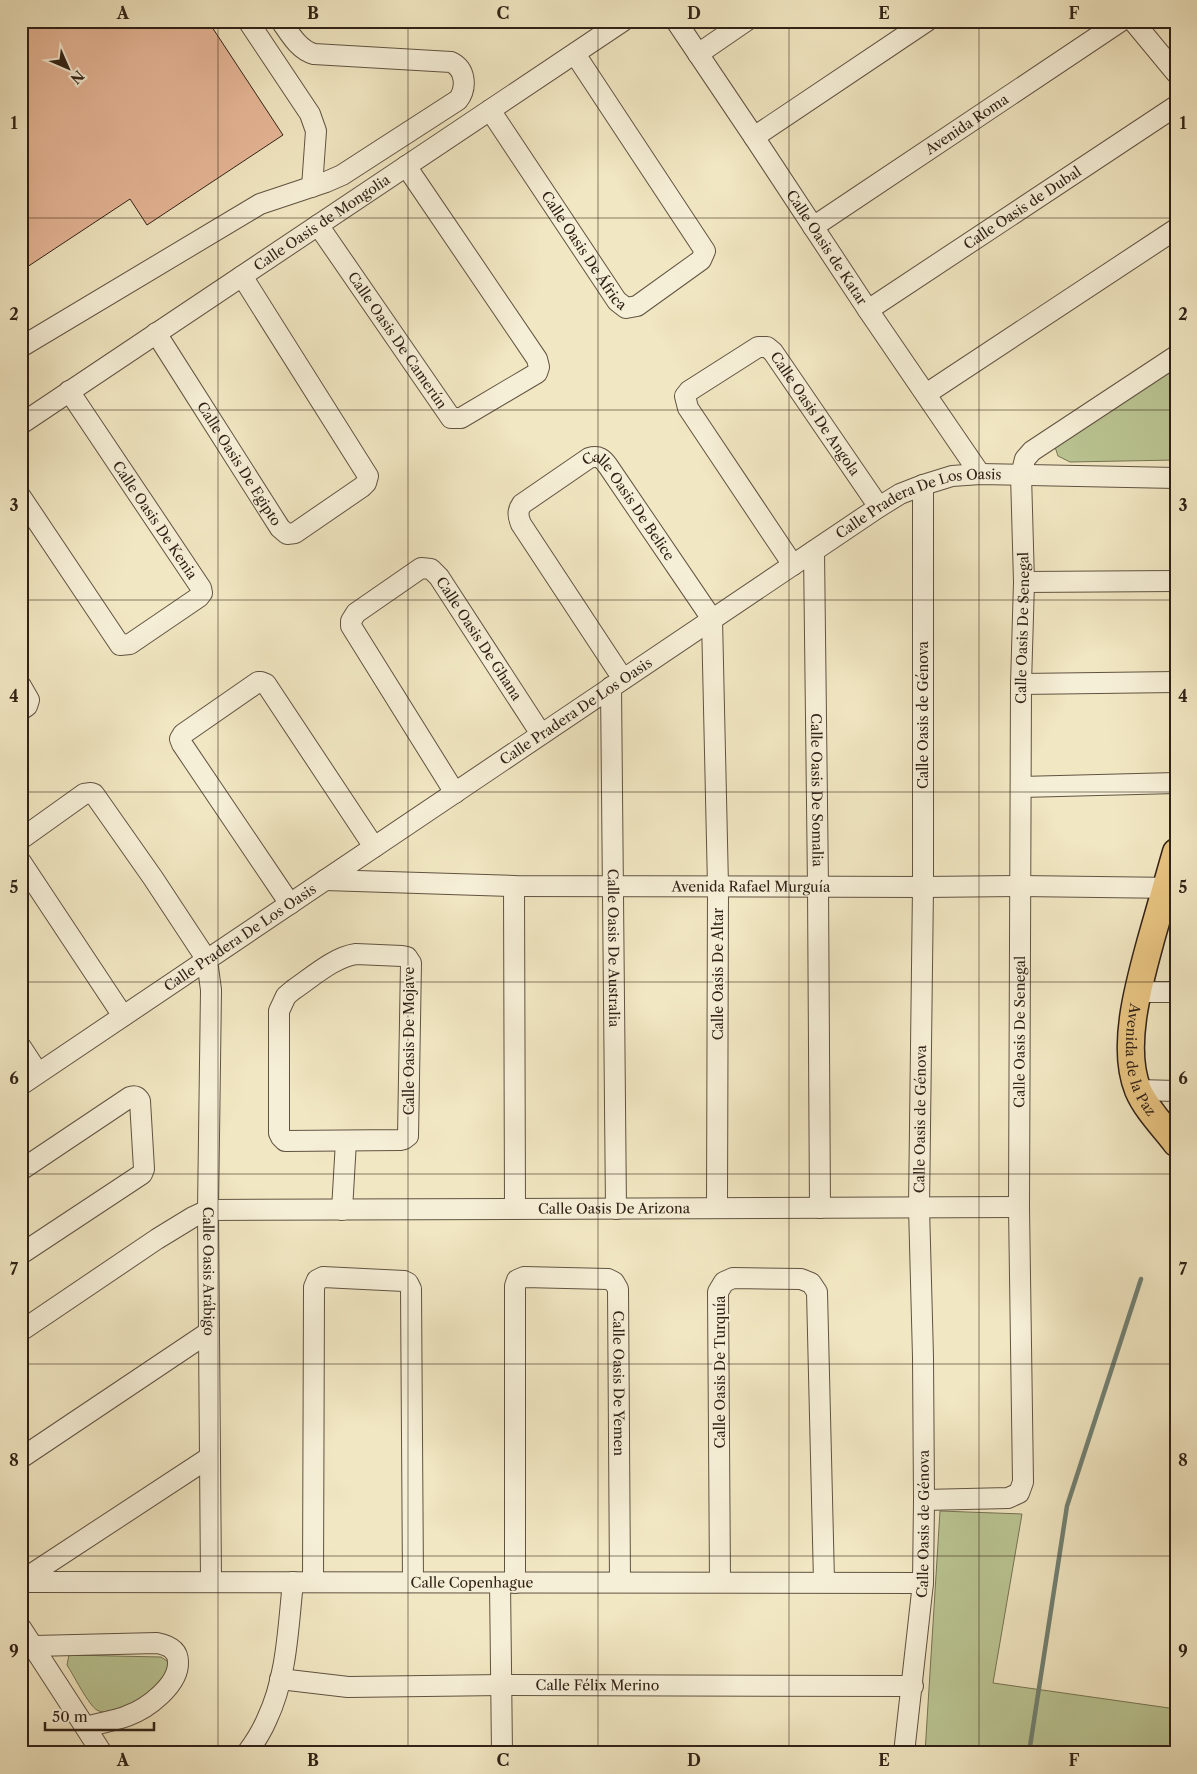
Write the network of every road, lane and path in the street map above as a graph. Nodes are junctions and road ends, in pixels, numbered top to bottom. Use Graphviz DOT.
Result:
graph roads {
  1 [pos="248,21"];
  2 [pos="281,21"];
  3 [pos="623,21"];
  4 [pos="676,21"];
  5 [pos="746,21"];
  6 [pos="927,21"];
  7 [pos="1121,21"];
  8 [pos="1133,21"];
  9 [pos="575,54"];
  10 [pos="698,54"];
  11 [pos="1176,73"];
  12 [pos="1176,106"];
  13 [pos="490,110"];
  14 [pos="754,136"];
  15 [pos="406,166"];
  16 [pos="312,187"];
  17 [pos="318,225"];
  18 [pos="813,227"];
  19 [pos="1176,229"];
  20 [pos="242,276"];
  21 [pos="868,310"];
  22 [pos="156,333"];
  23 [pos="21,347"];
  24 [pos="1176,356"];
  25 [pos="69,392"];
  26 [pos="926,394"];
  27 [pos="21,424"];
  28 [pos="980,474"];
  29 [pos="1021,475"];
  30 [pos="1176,478"];
  31 [pos="923,486"];
  32 [pos="21,497"];
  33 [pos="879,507"];
  34 [pos="814,551"];
  35 [pos="792,565"];
  36 [pos="1176,580"];
  37 [pos="1024,582"];
  38 [pos="712,619"];
  39 [pos="1176,682"];
  40 [pos="617,683"];
  41 [pos="1021,684"];
  42 [pos="21,686"];
  43 [pos="21,710"];
  44 [pos="541,734"];
  45 [pos="1176,783"];
  46 [pos="1021,787"];
  47 [pos="455,793"];
  48 [pos="21,839"];
  49 [pos="374,847"];
  50 [pos="1176,852"];
  51 [pos="21,862"];
  52 [pos="325,880"];
  53 [pos="514,886"];
  54 [pos="613,886"];
  55 [pos="718,886"];
  56 [pos="1020,886"];
  57 [pos="818,887"];
  58 [pos="923,887"];
  59 [pos="1170,888"];
  60 [pos="290,904"];
  61 [pos="207,960"];
  62 [pos="1137,992"];
  63 [pos="1176,992"];
  64 [pos="123,1016"];
  65 [pos="21,1047"];
  66 [pos="38,1073"];
  67 [pos="21,1084"];
  68 [pos="1138,1090"];
  69 [pos="1176,1091"];
  70 [pos="346,1141"];
  71 [pos="1176,1143"];
  72 [pos="21,1170"];
  73 [pos="919,1207"];
  74 [pos="1020,1207"];
  75 [pos="717,1208"];
  76 [pos="820,1208"];
  77 [pos="515,1209"];
  78 [pos="616,1209"];
  79 [pos="208,1210"];
  80 [pos="342,1210"];
  81 [pos="21,1254"];
  82 [pos="21,1331"];
  83 [pos="209,1332"];
  84 [pos="210,1456"];
  85 [pos="21,1458"];
  86 [pos="924,1500"];
  87 [pos="824,1581"];
  88 [pos="21,1582"];
  89 [pos="211,1582"];
  90 [pos="293,1582"];
  91 [pos="313,1582"];
  92 [pos="413,1582"];
  93 [pos="620,1582"];
  94 [pos="720,1582"];
  95 [pos="508,1583"];
  96 [pos="923,1583"];
  97 [pos="21,1628"];
  98 [pos="34,1646"];
  99 [pos="280,1679"];
  100 [pos="502,1685"];
  101 [pos="913,1686"];
  102 [pos="86,1727"];
  103 [pos="102,1753"];
  104 [pos="247,1753"];
  105 [pos="502,1753"];
  106 [pos="904,1753"];
  1 -- 16 [label="street"];
  2 -- 16 [label="street"];
  3 -- 9 [label="street, Calle Oasis de Mongolia"];
  4 -- 10 [label="street, Calle Oasis de Katar"];
  5 -- 10 [label="street"];
  6 -- 14 [label="street"];
  7 -- 18 [label="street, Avenida Roma"];
  8 -- 11 [label="street"];
  9 -- 13 [label="street, Calle Oasis de Mongolia"];
  9 -- 13 [label="street, Calle Oasis De África"];
  10 -- 14 [label="street, Calle Oasis de Katar"];
  12 -- 21 [label="street, Calle Oasis de Dubal"];
  13 -- 15 [label="street, Calle Oasis de Mongolia"];
  14 -- 18 [label="street, Calle Oasis de Katar"];
  15 -- 17 [label="street, Calle Oasis de Mongolia"];
  15 -- 17 [label="street, Calle Oasis De Camerún"];
  16 -- 23 [label="street"];
  17 -- 20 [label="street, Calle Oasis de Mongolia"];
  18 -- 21 [label="street, Calle Oasis de Katar"];
  19 -- 26 [label="street"];
  20 -- 22 [label="street, Calle Oasis de Mongolia"];
  20 -- 22 [label="street, Calle Oasis De Egipto"];
  21 -- 26 [label="street, Calle Oasis de Katar"];
  22 -- 25 [label="street, Calle Oasis de Mongolia"];
  24 -- 29 [label="street"];
  25 -- 27 [label="street, Calle Oasis de Mongolia"];
  25 -- 32 [label="street, Calle Oasis De Kenia"];
  26 -- 28 [label="street, Calle Oasis de Katar"];
  28 -- 29 [label="street, Calle Pradera De Los Oasis"];
  28 -- 31 [label="street, Calle Pradera De Los Oasis"];
  29 -- 30 [label="street, Calle Pradera De Los Oasis"];
  29 -- 37 [label="street, Calle Oasis De Senegal"];
  31 -- 33 [label="street, Calle Pradera De Los Oasis"];
  31 -- 58 [label="street, Calle Oasis de Génova"];
  33 -- 34 [label="street, Calle Pradera De Los Oasis"];
  33 -- 35 [label="street, Calle Oasis De Angola"];
  34 -- 35 [label="street, Calle Pradera De Los Oasis"];
  34 -- 57 [label="street, Calle Oasis De Somalia"];
  35 -- 38 [label="street, Calle Pradera De Los Oasis"];
  36 -- 37 [label="street"];
  37 -- 41 [label="street, Calle Oasis De Senegal"];
  38 -- 40 [label="street, Calle Pradera De Los Oasis"];
  38 -- 40 [label="street, Calle Oasis De Belice"];
  38 -- 55 [label="street, Calle Oasis De Altar"];
  39 -- 41 [label="street"];
  40 -- 44 [label="street, Calle Pradera De Los Oasis"];
  40 -- 54 [label="street, Calle Oasis De Australia"];
  41 -- 46 [label="street, Calle Oasis De Senegal"];
  42 -- 43 [label="street"];
  44 -- 47 [label="street, Calle Pradera De Los Oasis"];
  44 -- 47 [label="street, Calle Oasis De Ghana"];
  45 -- 46 [label="street"];
  46 -- 56 [label="street, Calle Oasis De Senegal"];
  47 -- 49 [label="street, Calle Pradera De Los Oasis"];
  48 -- 61 [label="street"];
  49 -- 52 [label="street, Calle Pradera De Los Oasis"];
  49 -- 60 [label="street"];
  50 -- 59 [label="main road, Avenida de la Paz"];
  51 -- 64 [label="street"];
  52 -- 53 [label="street, Avenida Rafael Murguía"];
  52 -- 60 [label="street, Calle Pradera De Los Oasis"];
  53 -- 54 [label="street, Avenida Rafael Murguía"];
  53 -- 77 [label="street"];
  54 -- 55 [label="street, Avenida Rafael Murguía"];
  54 -- 78 [label="street, Calle Oasis De Australia"];
  55 -- 57 [label="street, Avenida Rafael Murguía"];
  55 -- 75 [label="street, Calle Oasis De Altar"];
  56 -- 58 [label="street, Avenida Rafael Murguía"];
  56 -- 59 [label="street, Avenida Rafael Murguía"];
  56 -- 74 [label="street, Calle Oasis De Senegal"];
  57 -- 58 [label="street, Avenida Rafael Murguía"];
  57 -- 76 [label="street, Calle Oasis De Somalia"];
  58 -- 73 [label="street, Calle Oasis de Génova"];
  59 -- 62 [label="main road, Avenida de la Paz"];
  60 -- 61 [label="street, Calle Pradera De Los Oasis"];
  61 -- 64 [label="street, Calle Pradera De Los Oasis"];
  61 -- 79 [label="street, Calle Oasis Arábigo"];
  62 -- 63 [label="street"];
  62 -- 68 [label="main road, Avenida de la Paz"];
  64 -- 66 [label="street, Calle Pradera De Los Oasis"];
  65 -- 66 [label="street"];
  66 -- 67 [label="street, Calle Pradera De Los Oasis"];
  68 -- 69 [label="street"];
  68 -- 71 [label="main road, Avenida de la Paz"];
  70 -- 70 [label="street, Calle Oasis De Mojave"];
  70 -- 80 [label="street"];
  72 -- 81 [label="street"];
  73 -- 74 [label="street, Calle Oasis De Arizona"];
  73 -- 76 [label="street, Calle Oasis De Arizona"];
  73 -- 86 [label="street, Calle Oasis de Génova"];
  74 -- 86 [label="street, Calle Oasis De Senegal"];
  75 -- 76 [label="street, Calle Oasis De Arizona"];
  75 -- 78 [label="street, Calle Oasis De Arizona"];
  77 -- 78 [label="street, Calle Oasis De Arizona"];
  77 -- 80 [label="street, Calle Oasis De Arizona"];
  79 -- 80 [label="street, Calle Oasis De Arizona"];
  79 -- 82 [label="street"];
  79 -- 83 [label="street, Calle Oasis Arábigo"];
  83 -- 84 [label="street, Calle Oasis Arábigo"];
  83 -- 85 [label="street"];
  84 -- 88 [label="street"];
  84 -- 89 [label="street, Calle Oasis Arábigo"];
  86 -- 96 [label="street, Calle Oasis de Génova"];
  87 -- 94 [label="street, Calle Copenhague"];
  87 -- 94 [label="street, Calle Oasis De Turquía"];
  87 -- 96 [label="street, Calle Copenhague"];
  88 -- 89 [label="street, Calle Copenhague"];
  89 -- 90 [label="street, Calle Copenhague"];
  90 -- 91 [label="street, Calle Copenhague"];
  90 -- 99 [label="street"];
  91 -- 92 [label="street, Calle Copenhague"];
  91 -- 92 [label="street"];
  92 -- 95 [label="street, Calle Copenhague"];
  93 -- 94 [label="street, Calle Copenhague"];
  93 -- 95 [label="street, Calle Copenhague"];
  93 -- 95 [label="street, Calle Oasis De Yemen"];
  95 -- 100 [label="street"];
  96 -- 101 [label="street, Calle Oasis de Génova"];
  97 -- 98 [label="street"];
  98 -- 102 [label="street"];
  98 -- 102 [label="street"];
  99 -- 100 [label="street, Calle Félix Merino"];
  99 -- 104 [label="street"];
  100 -- 101 [label="street, Calle Félix Merino"];
  100 -- 105 [label="street"];
  101 -- 106 [label="street, Calle Oasis de Génova"];
  102 -- 103 [label="street"];
}
